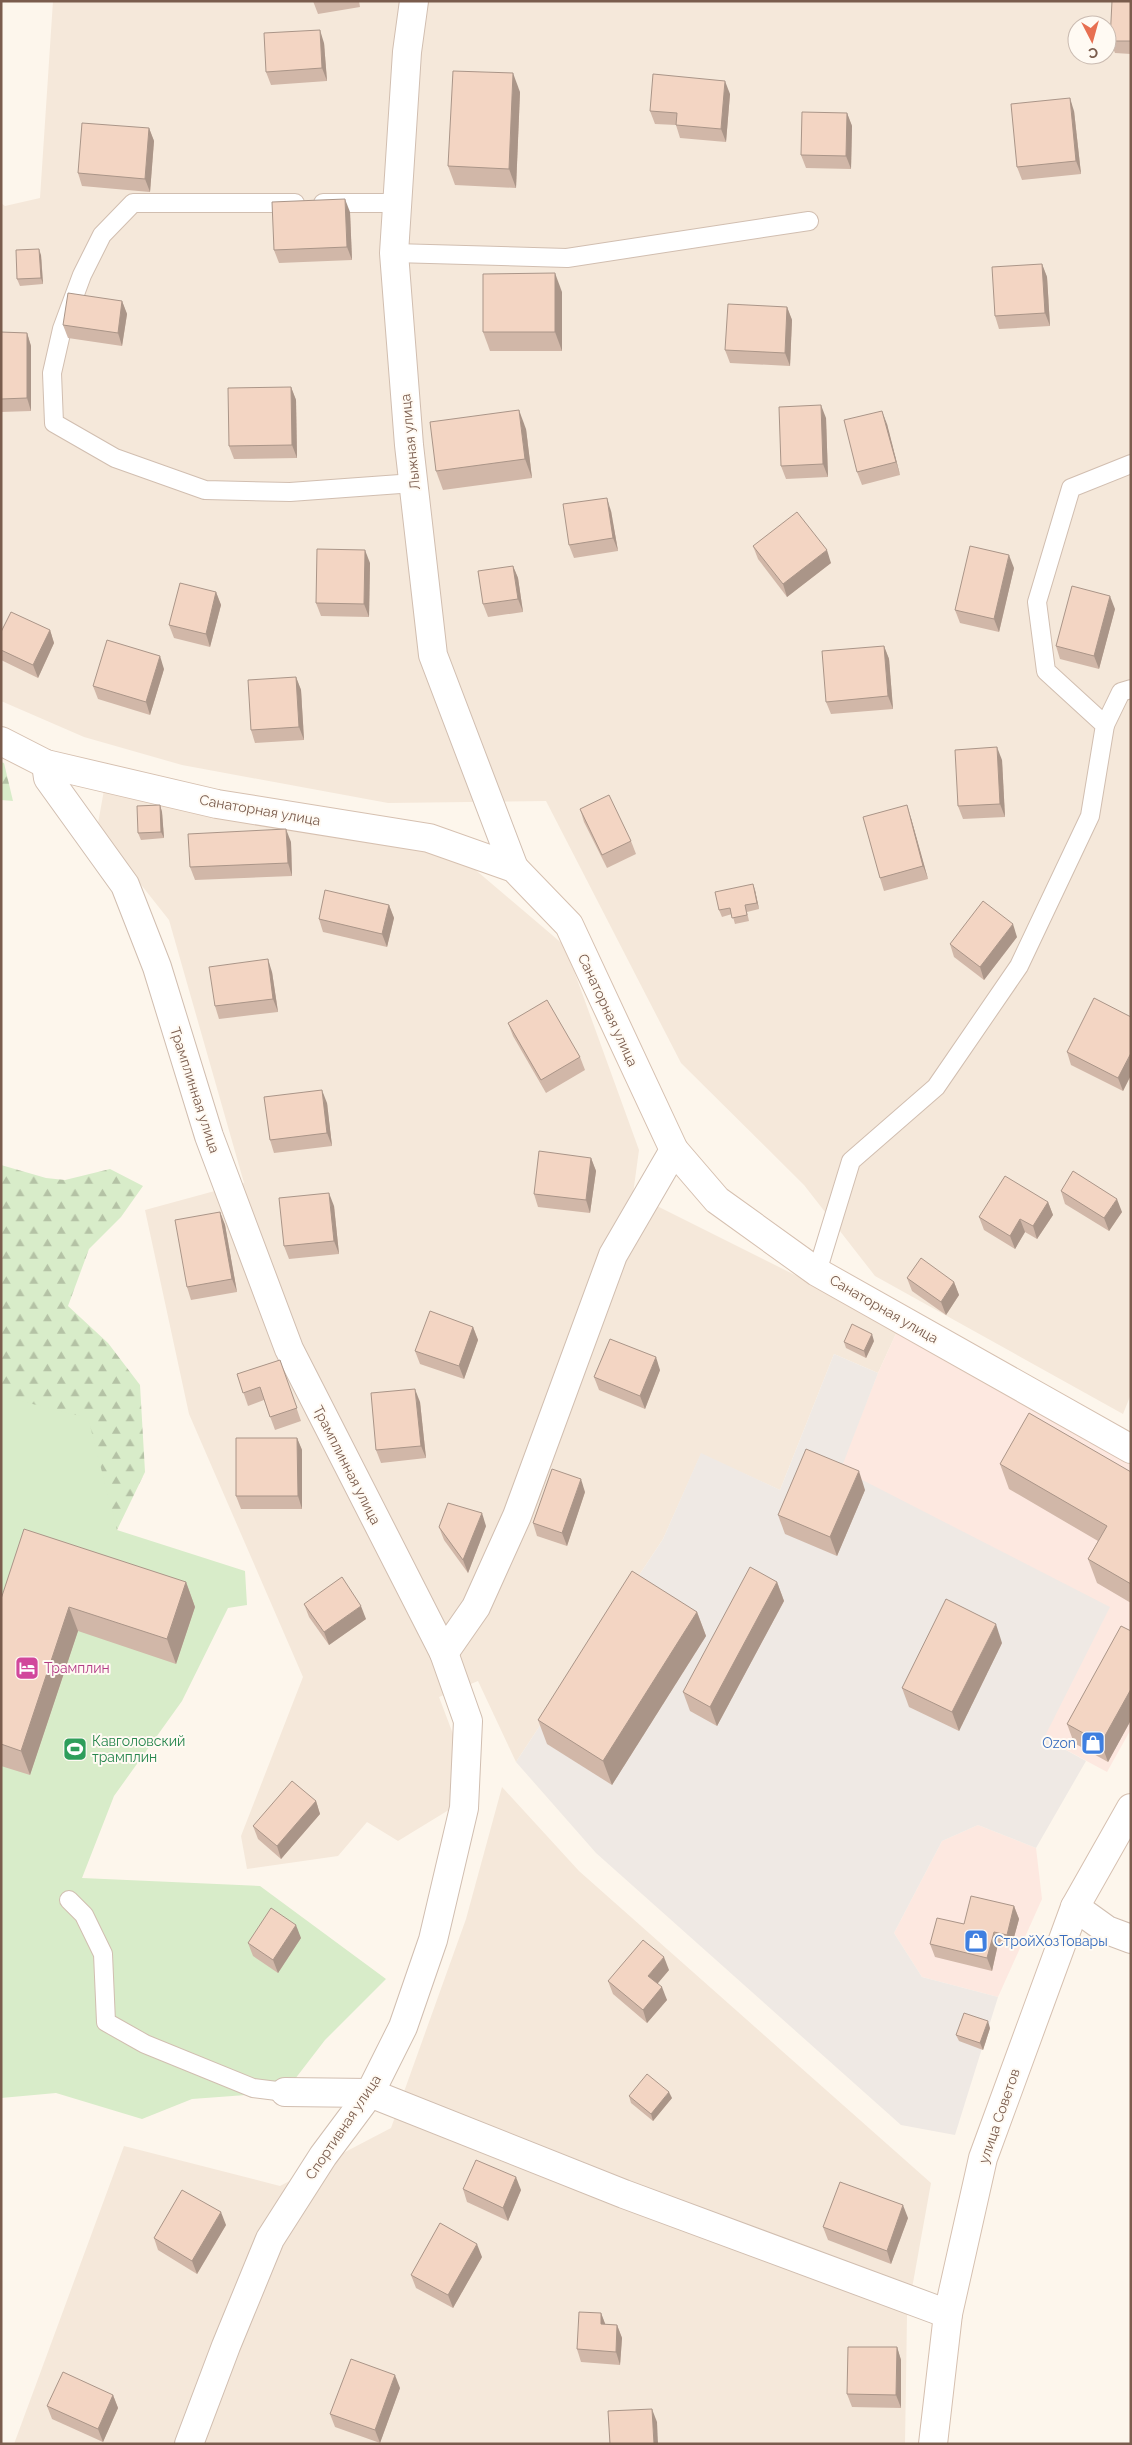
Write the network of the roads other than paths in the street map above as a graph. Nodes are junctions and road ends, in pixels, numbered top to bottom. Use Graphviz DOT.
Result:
graph roads {
  1 [pos="414,1"];
  2 [pos="397,203"];
  3 [pos="810,221"];
  4 [pos="394,253"];
  5 [pos="1131,464"];
  6 [pos="414,483"];
  7 [pos="1131,689"];
  8 [pos="1105,725"];
  9 [pos="1,741"];
  10 [pos="46,764"];
  11 [pos="514,868"];
  12 [pos="674,1150"];
  13 [pos="818,1272"];
  14 [pos="1131,1449"];
  15 [pos="444,1653"];
  16 [pos="1131,1808"];
  17 [pos="69,1900"];
  18 [pos="1075,1907"];
  19 [pos="1131,1939"];
  20 [pos="285,2092"];
  21 [pos="370,2092"];
  22 [pos="948,2314"];
  23 [pos="189,2444"];
  24 [pos="933,2444"];
  1 -- 2 [label="street, Лыжная улица"];
  2 -- 4 [label="street, Лыжная улица"];
  2 -- 6 [label="lane"];
  3 -- 4 [label="lane"];
  4 -- 6 [label="street, Лыжная улица"];
  5 -- 8 [label="lane"];
  6 -- 11 [label="street, Лыжная улица"];
  7 -- 8 [label="lane"];
  8 -- 13 [label="lane"];
  9 -- 10 [label="street, Санаторная улица"];
  10 -- 11 [label="street, Санаторная улица"];
  10 -- 15 [label="street, Трамплинная улица"];
  11 -- 12 [label="street, Санаторная улица"];
  12 -- 13 [label="street, Санаторная улица"];
  12 -- 15 [label="street"];
  13 -- 14 [label="street, Санаторная улица"];
  15 -- 21 [label="street, Спортивная улица"];
  16 -- 18 [label="street, улица Советов"];
  17 -- 20 [label="lane"];
  18 -- 19 [label="street"];
  18 -- 22 [label="street, улица Советов"];
  20 -- 21 [label="street"];
  21 -- 22 [label="street"];
  21 -- 23 [label="street, Спортивная улица"];
  22 -- 24 [label="street, улица Советов"];
}
